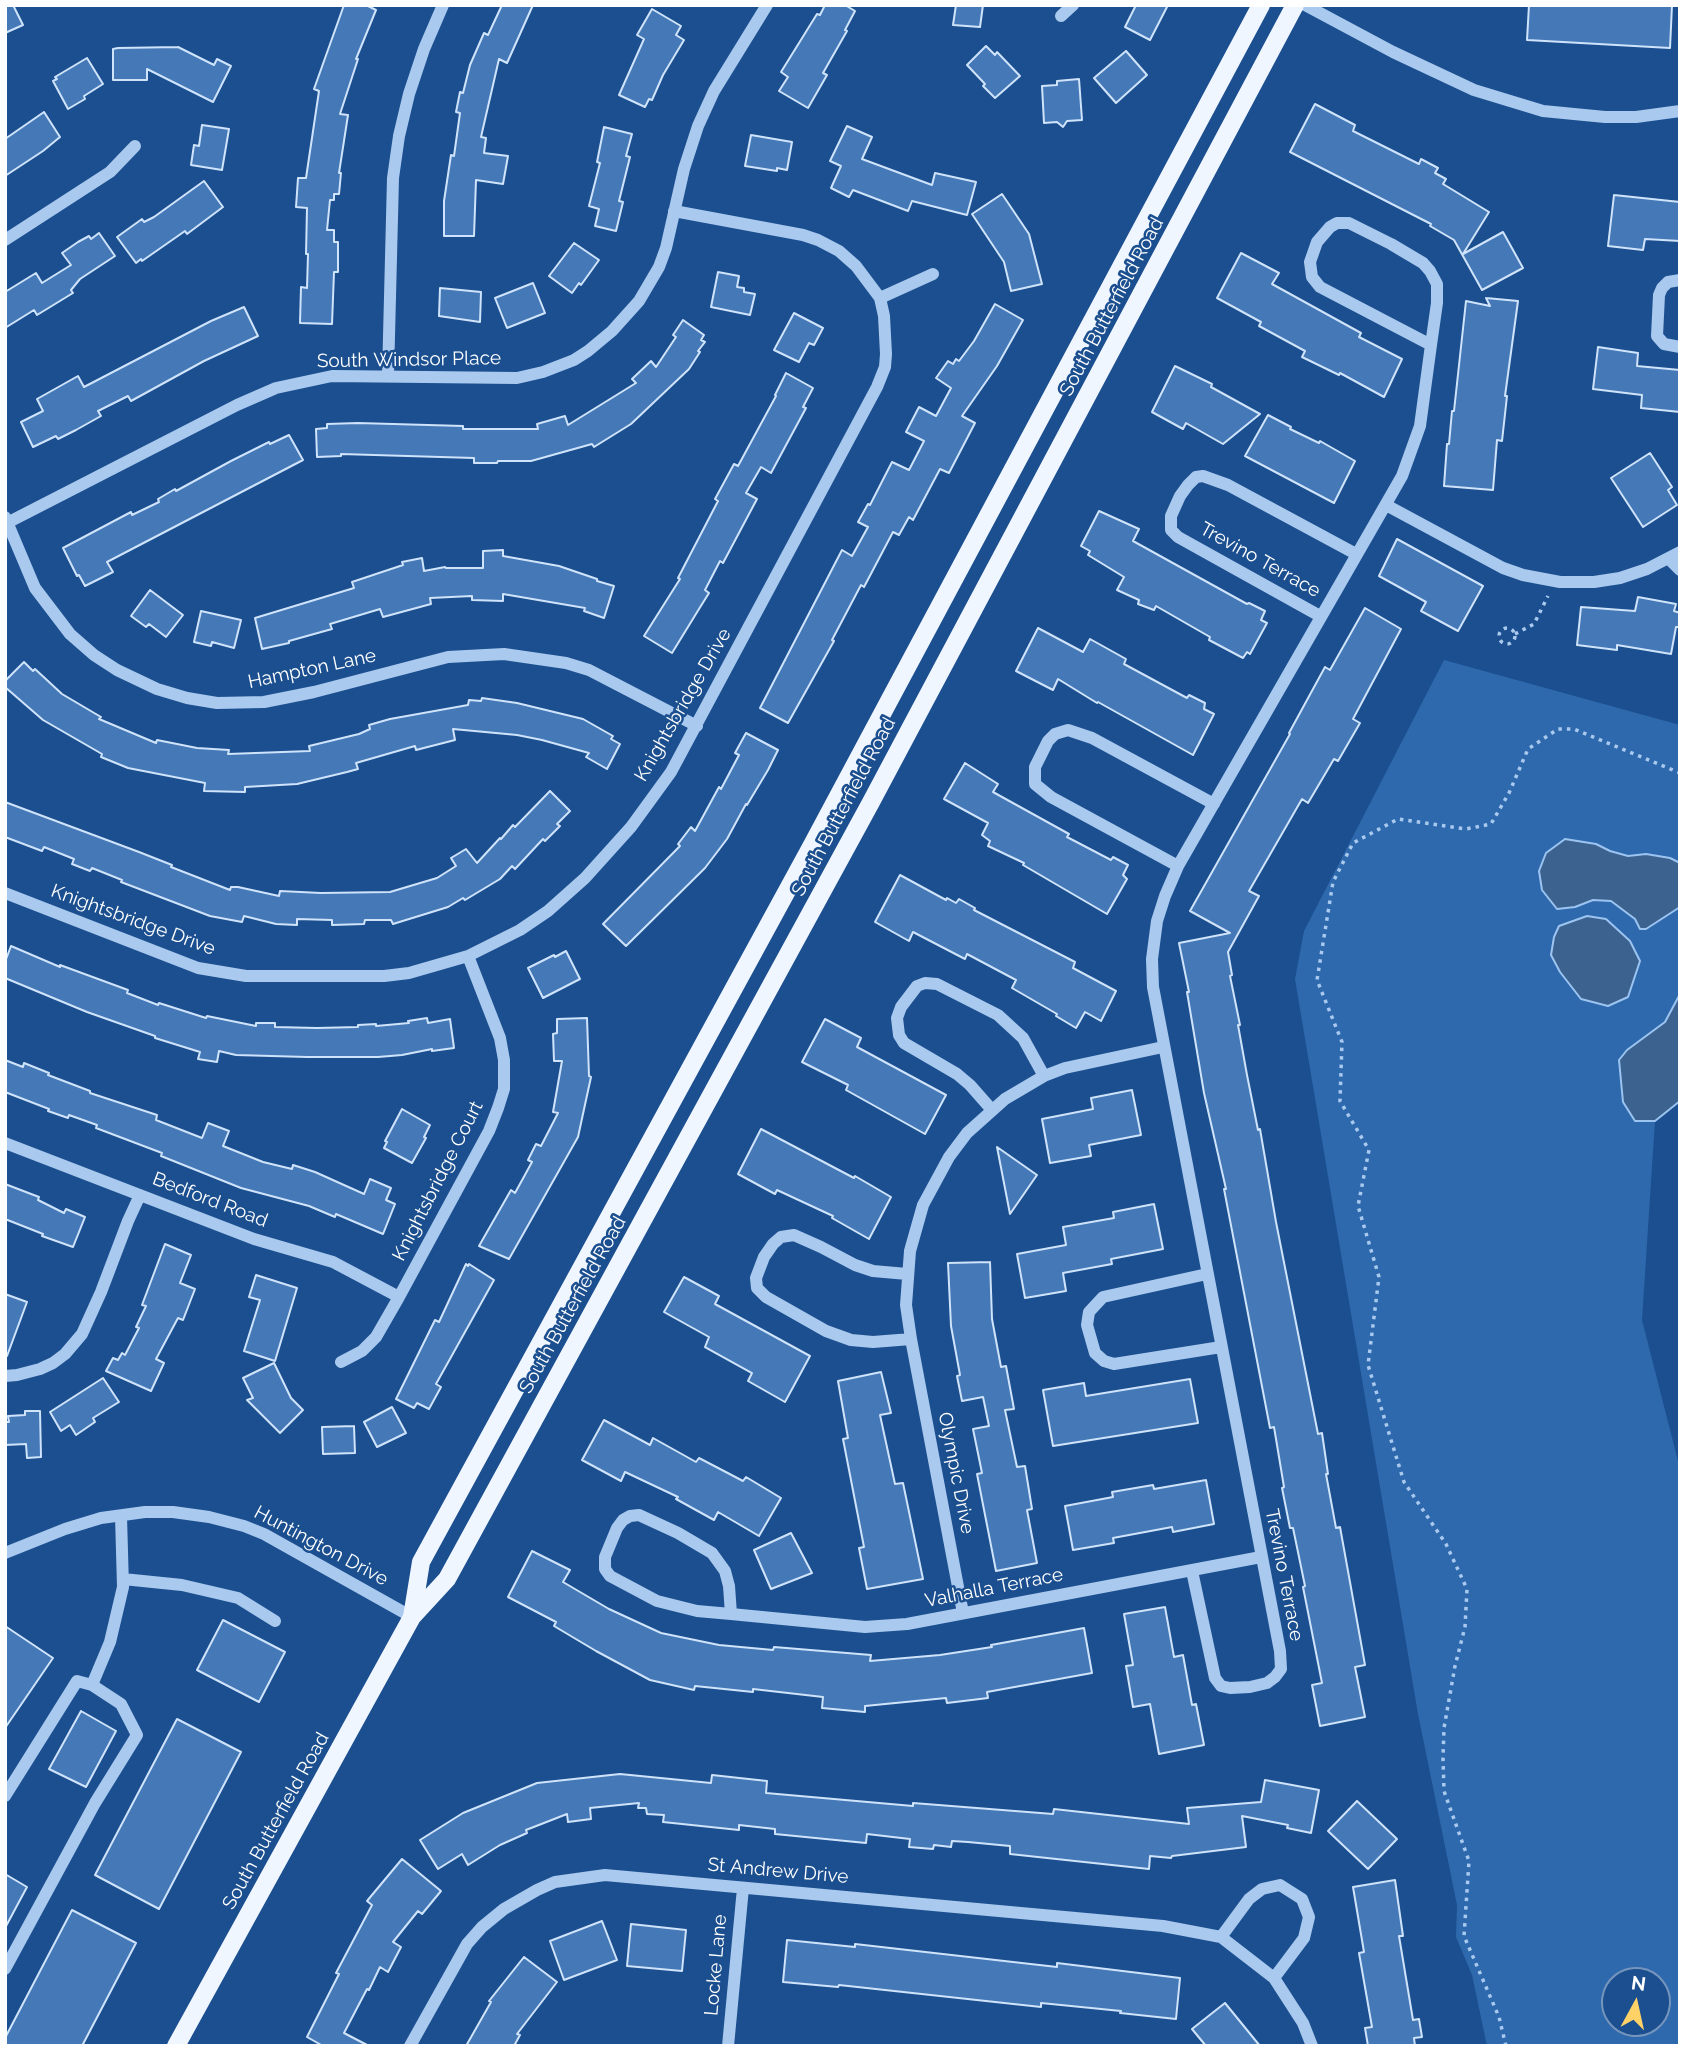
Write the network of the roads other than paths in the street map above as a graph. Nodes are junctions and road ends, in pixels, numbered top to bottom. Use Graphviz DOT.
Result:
graph roads {
  1 [pos="443,5"];
  2 [pos="767,5"];
  3 [pos="1073,5"];
  4 [pos="1261,5"];
  5 [pos="1295,5"];
  6 [pos="1305,5"];
  7 [pos="1061,16"];
  8 [pos="1680,111"];
  9 [pos="135,146"];
  10 [pos="674,211"];
  11 [pos="5,240"];
  12 [pos="933,274"];
  13 [pos="1680,280"];
  14 [pos="880,298"];
  15 [pos="1431,345"];
  16 [pos="1680,347"];
  17 [pos="388,376"];
  18 [pos="1386,505"];
  19 [pos="6,521"];
  20 [pos="1356,554"];
  21 [pos="1674,556"];
  22 [pos="1680,570"];
  23 [pos="1320,616"];
  24 [pos="697,726"];
  25 [pos="1214,804"];
  26 [pos="1178,866"];
  27 [pos="5,893"];
  28 [pos="468,956"];
  29 [pos="1163,1047"];
  30 [pos="1044,1076"];
  31 [pos="992,1110"];
  32 [pos="5,1143"];
  33 [pos="140,1195"];
  34 [pos="1206,1274"];
  35 [pos="907,1275"];
  36 [pos="400,1297"];
  37 [pos="911,1339"];
  38 [pos="1221,1347"];
  39 [pos="341,1362"];
  40 [pos="5,1376"];
  41 [pos="121,1516"];
  42 [pos="5,1553"];
  43 [pos="1261,1557"];
  44 [pos="1192,1571"];
  45 [pos="123,1579"];
  46 [pos="963,1613"];
  47 [pos="732,1614"];
  48 [pos="412,1617"];
  49 [pos="275,1621"];
  50 [pos="92,1685"];
  51 [pos="5,1796"];
  52 [pos="743,1888"];
  53 [pos="1221,1937"];
  54 [pos="5,1969"];
  55 [pos="1275,1978"];
  56 [pos="176,2046"];
  57 [pos="410,2046"];
  58 [pos="728,2046"];
  59 [pos="1312,2046"];
  1 -- 17 [label="street"];
  2 -- 10 [label="street, South Windsor Place"];
  3 -- 7 [label="street"];
  4 -- 48 [label="main road, South Butterfield Road"];
  5 -- 48 [label="main road, South Butterfield Road"];
  6 -- 8 [label="street"];
  9 -- 11 [label="street"];
  10 -- 14 [label="street, Knightsbridge Drive"];
  10 -- 17 [label="street, South Windsor Place"];
  12 -- 14 [label="street"];
  13 -- 16 [label="street"];
  14 -- 24 [label="street, Knightsbridge Drive"];
  15 -- 15 [label="street, Trevino Terrace"];
  15 -- 18 [label="street, Trevino Terrace"];
  17 -- 19 [label="street, South Windsor Place"];
  18 -- 20 [label="street, Trevino Terrace"];
  18 -- 21 [label="street"];
  19 -- 24 [label="street, Hampton Lane"];
  20 -- 23 [label="street, Trevino Terrace"];
  20 -- 23 [label="street, Trevino Terrace"];
  21 -- 22 [label="street"];
  23 -- 25 [label="street, Trevino Terrace"];
  24 -- 28 [label="street, Knightsbridge Drive"];
  25 -- 26 [label="street, Trevino Terrace"];
  25 -- 26 [label="street"];
  26 -- 29 [label="street, Trevino Terrace"];
  27 -- 28 [label="street, Knightsbridge Drive"];
  28 -- 36 [label="street, Knightsbridge Court"];
  29 -- 30 [label="street, Olympic Drive"];
  29 -- 34 [label="street, Trevino Terrace"];
  30 -- 31 [label="street, Olympic Drive"];
  30 -- 31 [label="street"];
  31 -- 35 [label="street, Olympic Drive"];
  32 -- 33 [label="street, Bedford Road"];
  33 -- 36 [label="street, Bedford Road"];
  33 -- 40 [label="street"];
  34 -- 38 [label="street, Trevino Terrace"];
  34 -- 38 [label="street"];
  35 -- 37 [label="street, Olympic Drive"];
  35 -- 37 [label="street"];
  36 -- 39 [label="street, Knightsbridge Court"];
  37 -- 46 [label="street, Olympic Drive"];
  38 -- 43 [label="street, Trevino Terrace"];
  41 -- 42 [label="street, Huntington Drive"];
  41 -- 45 [label="street"];
  41 -- 48 [label="street, Huntington Drive"];
  43 -- 44 [label="street, Valhalla Terrace"];
  43 -- 44 [label="street, Trevino Terrace"];
  44 -- 46 [label="street, Valhalla Terrace"];
  45 -- 49 [label="street"];
  45 -- 50 [label="street"];
  46 -- 47 [label="street, Valhalla Terrace"];
  47 -- 47 [label="street, Valhalla Terrace"];
  48 -- 56 [label="main road, South Butterfield Road"];
  50 -- 51 [label="street"];
  50 -- 54 [label="street"];
  52 -- 53 [label="street, St Andrew Drive"];
  52 -- 57 [label="street, St Andrew Drive"];
  52 -- 58 [label="street, Locke Lane"];
  53 -- 55 [label="street"];
  53 -- 55 [label="street"];
  55 -- 59 [label="street"];
}
